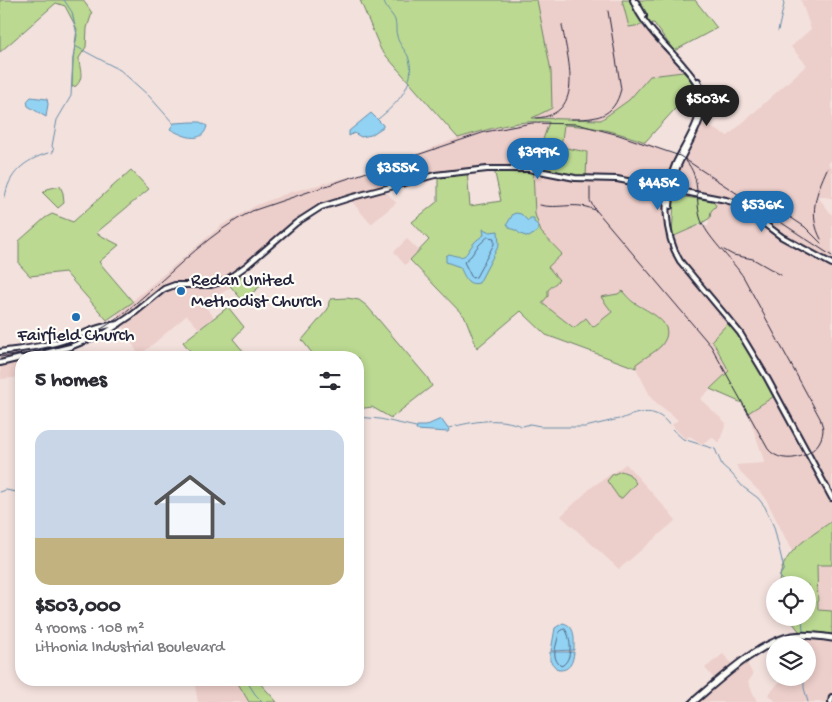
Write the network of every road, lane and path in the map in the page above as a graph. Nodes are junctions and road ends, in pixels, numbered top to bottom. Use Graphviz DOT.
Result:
graph roads {
  1 [pos="634,0"];
  2 [pos="664,42"];
  3 [pos="673,172"];
  4 [pos="673,181"];
  5 [pos="660,187"];
  6 [pos="670,188"];
  7 [pos="680,190"];
  8 [pos="669,194"];
  9 [pos="832,264"];
  10 [pos="120,324"];
  11 [pos="55,351"];
  12 [pos="0,352"];
  13 [pos="15,359"];
  14 [pos="0,363"];
  15 [pos="832,498"];
  16 [pos="832,638"];
  17 [pos="832,697"];
  18 [pos="694,702"];
  19 [pos="831,702"];
  1 -- 2 [label="main road"];
  2 -- 3 [label="main road"];
  2 -- 4 [label="main road"];
  3 -- 5 [label="main road"];
  3 -- 6 [label="main road"];
  4 -- 6 [label="main road"];
  4 -- 7 [label="main road"];
  5 -- 6 [label="main road"];
  5 -- 8 [label="main road"];
  5 -- 10 [label="main road"];
  6 -- 7 [label="main road"];
  6 -- 8 [label="main road"];
  7 -- 8 [label="main road"];
  7 -- 9 [label="main road"];
  8 -- 15 [label="main road"];
  10 -- 11 [label="main road"];
  10 -- 12 [label="main road"];
  13 -- 14 [label="main road"];
  16 -- 18 [label="main road"];
  17 -- 19 [label="main road"];
}
